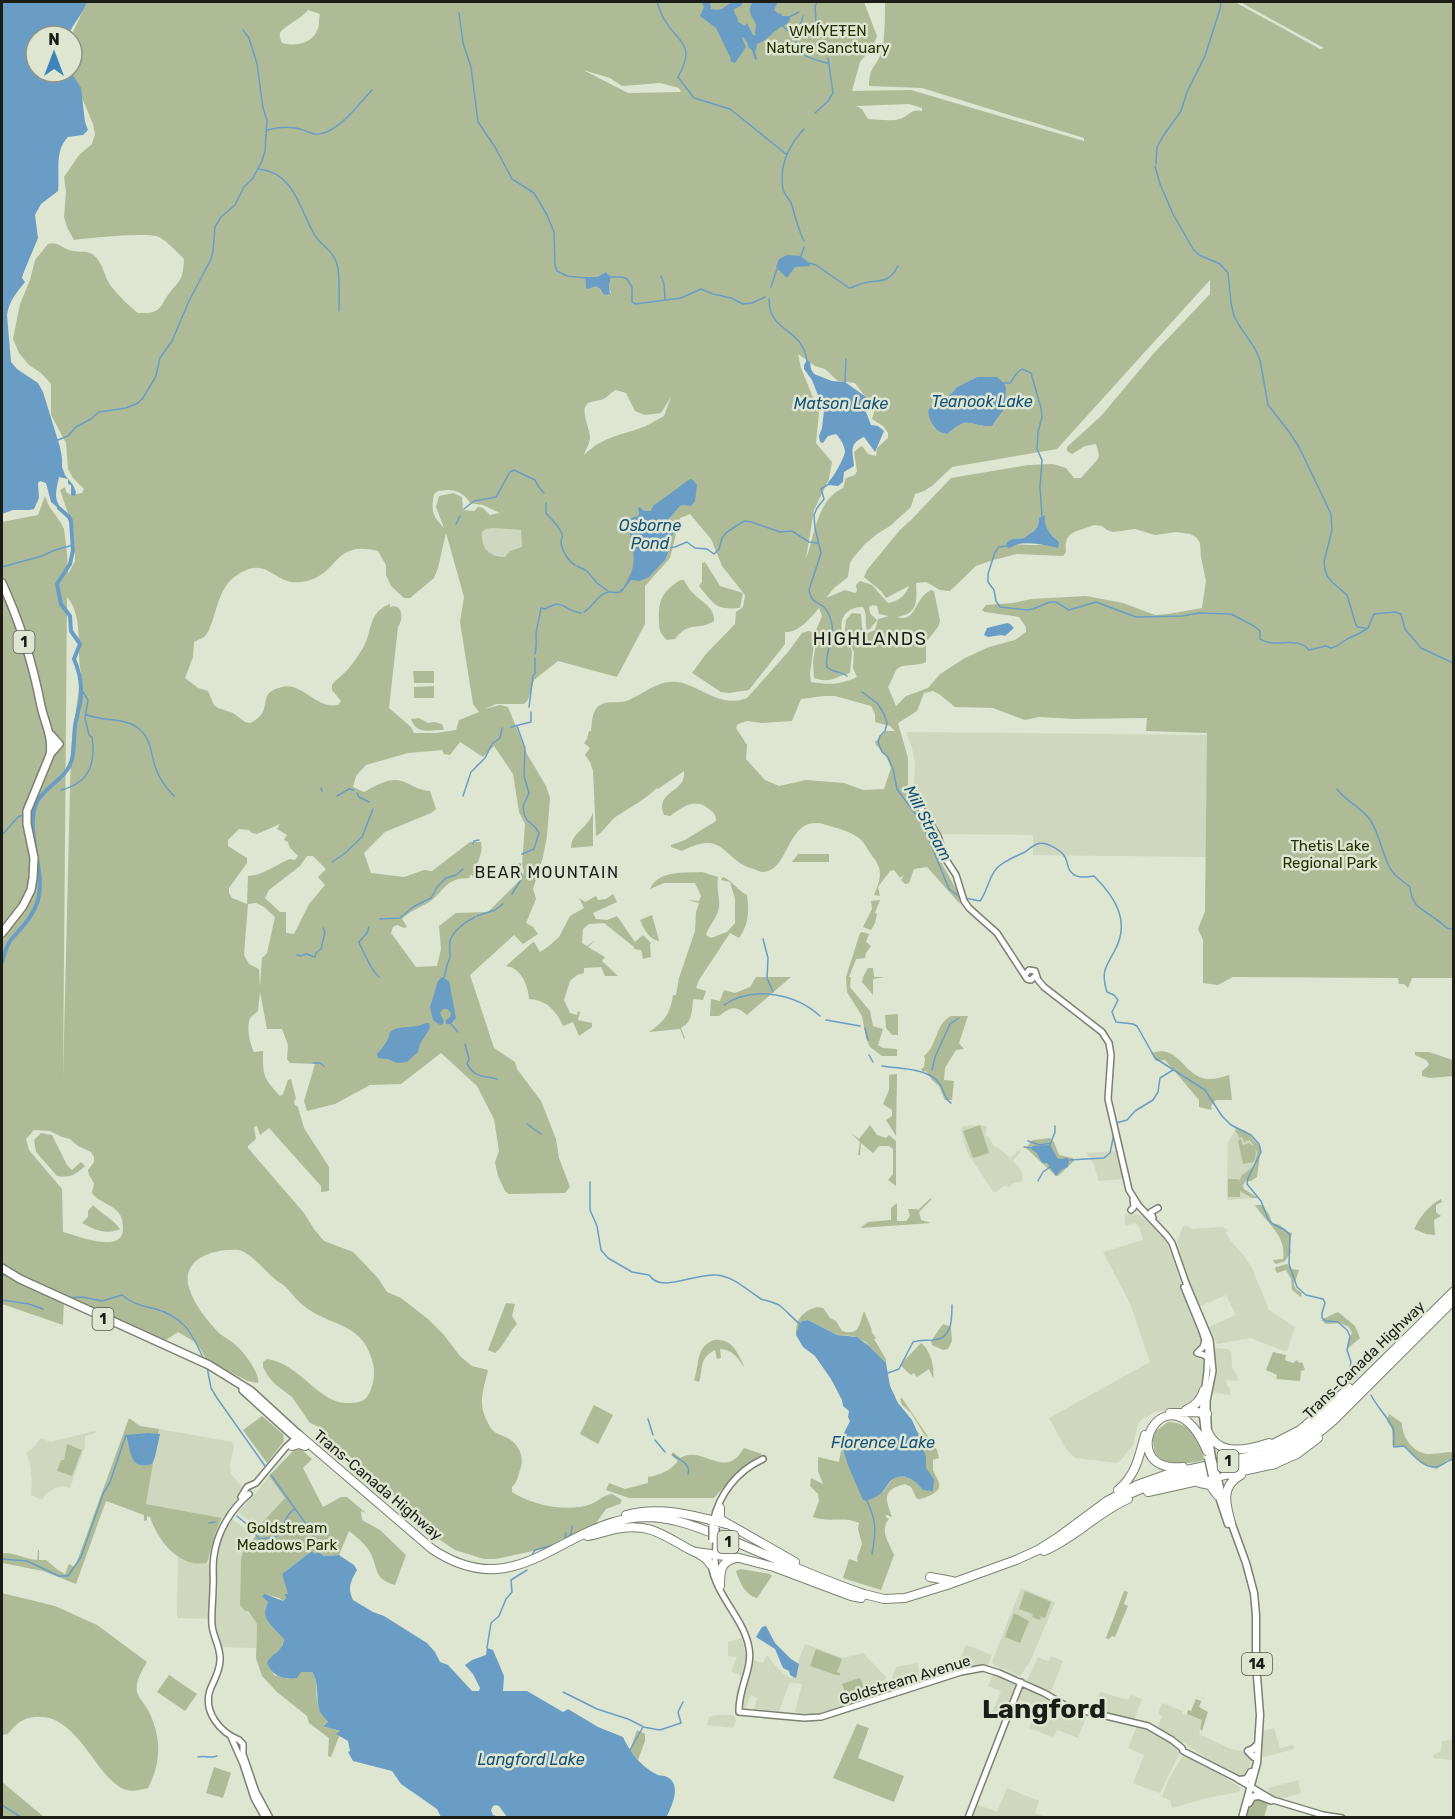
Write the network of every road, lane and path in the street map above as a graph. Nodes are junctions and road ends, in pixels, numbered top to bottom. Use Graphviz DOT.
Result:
graph roads {
  1 [pos="2,583"];
  2 [pos="2,589"];
  3 [pos="41,703"];
  4 [pos="913,791"];
  5 [pos="2,933"];
  6 [pos="1020,966"];
  7 [pos="1030,970"];
  8 [pos="1026,975"];
  9 [pos="1036,975"];
  10 [pos="1031,981"];
  11 [pos="1044,987"];
  12 [pos="1132,1198"];
  13 [pos="1158,1208"];
  14 [pos="1131,1210"];
  15 [pos="1156,1225"];
  16 [pos="1162,1230"];
  17 [pos="2,1270"];
  18 [pos="1454,1291"];
  19 [pos="1454,1300"];
  20 [pos="1418,1327"];
  21 [pos="1205,1338"];
  22 [pos="155,1340"];
  23 [pos="1216,1348"];
  24 [pos="1208,1358"];
  25 [pos="204,1365"];
  26 [pos="1204,1390"];
  27 [pos="1207,1401"];
  28 [pos="1345,1409"];
  29 [pos="265,1410"];
  30 [pos="1178,1412"];
  31 [pos="1205,1413"];
  32 [pos="1308,1424"];
  33 [pos="289,1428"];
  34 [pos="1208,1432"];
  35 [pos="299,1434"];
  36 [pos="307,1445"];
  37 [pos="290,1446"];
  38 [pos="1209,1456"];
  39 [pos="1275,1464"];
  40 [pos="1214,1477"];
  41 [pos="1192,1483"];
  42 [pos="250,1490"];
  43 [pos="1217,1496"];
  44 [pos="719,1507"];
  45 [pos="232,1512"];
  46 [pos="697,1516"];
  47 [pos="1082,1520"];
  48 [pos="1231,1523"];
  49 [pos="715,1524"];
  50 [pos="730,1525"];
  51 [pos="588,1534"];
  52 [pos="1044,1551"];
  53 [pos="696,1552"];
  54 [pos="713,1554"];
  55 [pos="739,1558"];
  56 [pos="1008,1563"];
  57 [pos="711,1565"];
  58 [pos="930,1577"];
  59 [pos="720,1586"];
  60 [pos="855,1591"];
  61 [pos="863,1598"];
  62 [pos="725,1601"];
  63 [pos="1021,1682"];
  64 [pos="236,1744"];
  65 [pos="1251,1772"];
  66 [pos="1231,1777"];
  67 [pos="1240,1780"];
  68 [pos="1249,1788"];
  69 [pos="1258,1796"];
  70 [pos="1273,1800"];
  71 [pos="264,1818"];
  72 [pos="270,1818"];
  73 [pos="968,1818"];
  74 [pos="1241,1818"];
  75 [pos="1342,1818"];
  1 -- 3 [label="highway, 1"];
  2 -- 3 [label="highway, 1"];
  3 -- 5 [label="highway, 1"];
  4 -- 6 [label="main road"];
  6 -- 7 [label="main road"];
  6 -- 8 [label="main road"];
  7 -- 8 [label="main road"];
  7 -- 9 [label="main road"];
  8 -- 10 [label="main road"];
  9 -- 10 [label="main road"];
  9 -- 11 [label="main road"];
  10 -- 11 [label="main road"];
  11 -- 12 [label="main road"];
  12 -- 14 [label="main road"];
  12 -- 15 [label="main road"];
  13 -- 15 [label="main road"];
  15 -- 16 [label="main road"];
  16 -- 21 [label="main road"];
  16 -- 27 [label="main road"];
  17 -- 22 [label="highway, Trans-Canada Highway / 1"];
  17 -- 25 [label="highway, Trans-Canada Highway / 1"];
  18 -- 20 [label="highway, Trans-Canada Highway / 1"];
  19 -- 28 [label="highway, Trans-Canada Highway / 1"];
  20 -- 32 [label="highway"];
  20 -- 47 [label="highway, Trans-Canada Highway / 1"];
  21 -- 24 [label="main road"];
  21 -- 24 [label="main road"];
  22 -- 25 [label="highway"];
  22 -- 33 [label="highway, Trans-Canada Highway / 1"];
  23 -- 27 [label="main road"];
  24 -- 26 [label="main road"];
  25 -- 29 [label="highway, Trans-Canada Highway / 1"];
  26 -- 30 [label="highway"];
  26 -- 31 [label="main road"];
  27 -- 31 [label="main road"];
  28 -- 39 [label="highway"];
  28 -- 52 [label="highway, Trans-Canada Highway / 1"];
  29 -- 33 [label="highway, Trans-Canada Highway / 1"];
  29 -- 35 [label="highway"];
  30 -- 31 [label="highway"];
  30 -- 47 [label="highway"];
  31 -- 34 [label="main road"];
  31 -- 38 [label="main road"];
  32 -- 34 [label="highway"];
  32 -- 38 [label="highway"];
  33 -- 35 [label="highway"];
  33 -- 35 [label="highway, Trans-Canada Highway / 1"];
  33 -- 37 [label="highway"];
  34 -- 38 [label="main road"];
  35 -- 36 [label="highway, Trans-Canada Highway / 1"];
  35 -- 36 [label="highway"];
  35 -- 37 [label="main road"];
  36 -- 37 [label="highway"];
  36 -- 51 [label="highway, Trans-Canada Highway / 1"];
  37 -- 42 [label="main road"];
  37 -- 42 [label="main road"];
  38 -- 40 [label="main road, bridge"];
  39 -- 40 [label="highway"];
  39 -- 48 [label="highway"];
  40 -- 41 [label="highway"];
  40 -- 43 [label="main road, 14"];
  40 -- 48 [label="main road, 14"];
  41 -- 43 [label="highway"];
  41 -- 52 [label="highway"];
  42 -- 45 [label="main road"];
  42 -- 45 [label="main road"];
  43 -- 65 [label="main road, 14"];
  44 -- 44 [label="main road"];
  44 -- 46 [label="highway"];
  44 -- 49 [label="main road"];
  44 -- 50 [label="highway"];
  45 -- 64 [label="main road"];
  46 -- 49 [label="highway"];
  46 -- 51 [label="highway"];
  47 -- 56 [label="highway, Trans-Canada Highway / 1"];
  48 -- 68 [label="main road, 14"];
  49 -- 50 [label="highway"];
  49 -- 54 [label="main road, bridge"];
  50 -- 60 [label="highway"];
  51 -- 53 [label="highway"];
  51 -- 60 [label="highway, Trans-Canada Highway / 1"];
  51 -- 61 [label="highway, Trans-Canada Highway / 1"];
  52 -- 61 [label="highway, Trans-Canada Highway / 1"];
  53 -- 54 [label="highway"];
  53 -- 57 [label="highway"];
  54 -- 55 [label="highway"];
  54 -- 57 [label="main road"];
  54 -- 59 [label="main road"];
  55 -- 59 [label="highway"];
  55 -- 61 [label="highway"];
  56 -- 58 [label="highway"];
  56 -- 60 [label="highway, Trans-Canada Highway / 1"];
  57 -- 62 [label="main road"];
  59 -- 62 [label="main road"];
  62 -- 63 [label="main road, Goldstream Avenue"];
  63 -- 66 [label="main road, Goldstream Avenue"];
  63 -- 73 [label="main road"];
  64 -- 71 [label="main road"];
  64 -- 72 [label="main road"];
  65 -- 67 [label="main road"];
  65 -- 68 [label="main road, 14"];
  66 -- 67 [label="main road, Goldstream Avenue"];
  66 -- 68 [label="main road, Goldstream Avenue"];
  67 -- 68 [label="main road, Goldstream Avenue"];
  68 -- 69 [label="main road, Goldstream Avenue"];
  68 -- 70 [label="main road, Goldstream Avenue"];
  68 -- 74 [label="main road, 14"];
  69 -- 70 [label="main road, Goldstream Avenue"];
  69 -- 74 [label="main road"];
  70 -- 75 [label="main road, Goldstream Avenue"];
}
